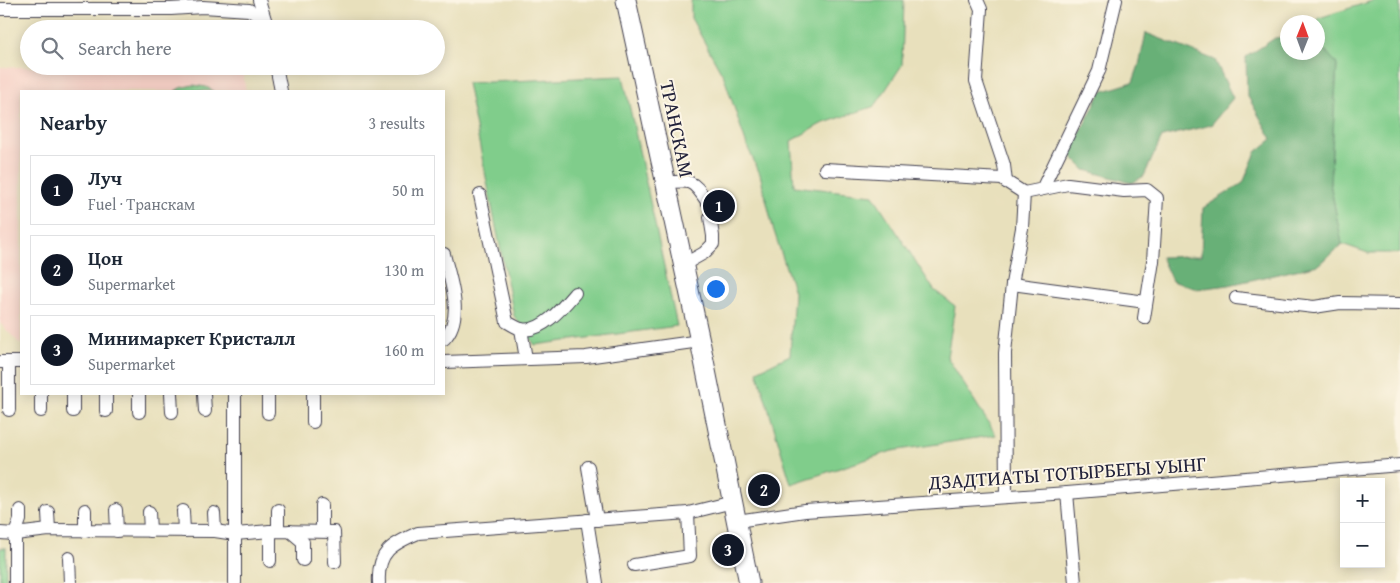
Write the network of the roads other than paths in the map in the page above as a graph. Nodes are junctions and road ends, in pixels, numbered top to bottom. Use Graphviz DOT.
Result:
graph roads {
  1 [pos="160,0"];
  2 [pos="258,0"];
  3 [pos="626,0"];
  4 [pos="977,0"];
  5 [pos="1116,0"];
  6 [pos="202,4"];
  7 [pos="0,9"];
  8 [pos="170,9"];
  9 [pos="261,20"];
  10 [pos="265,20"];
  11 [pos="278,75"];
  12 [pos="281,90"];
  13 [pos="825,170"];
  14 [pos="1006,182"];
  15 [pos="666,183"];
  16 [pos="1042,188"];
  17 [pos="1024,193"];
  18 [pos="480,195"];
  19 [pos="706,200"];
  20 [pos="710,217"];
  21 [pos="445,258"];
  22 [pos="683,265"];
  23 [pos="1012,284"];
  24 [pos="575,293"];
  25 [pos="1236,298"];
  26 [pos="1146,302"];
  27 [pos="1400,304"];
  28 [pos="1144,318"];
  29 [pos="521,329"];
  30 [pos="445,337"];
  31 [pos="700,341"];
  32 [pos="526,359"];
  33 [pos="10,362"];
  34 [pos="445,362"];
  35 [pos="41,395"];
  36 [pos="73,395"];
  37 [pos="106,395"];
  38 [pos="139,395"];
  39 [pos="172,395"];
  40 [pos="204,395"];
  41 [pos="235,395"];
  42 [pos="268,395"];
  43 [pos="313,395"];
  44 [pos="10,410"];
  45 [pos="41,411"];
  46 [pos="73,411"];
  47 [pos="106,411"];
  48 [pos="205,411"];
  49 [pos="139,412"];
  50 [pos="172,412"];
  51 [pos="268,413"];
  52 [pos="313,422"];
  53 [pos="1400,465"];
  54 [pos="588,467"];
  55 [pos="1067,494"];
  56 [pos="1006,497"];
  57 [pos="732,502"];
  58 [pos="322,505"];
  59 [pos="20,510"];
  60 [pos="85,510"];
  61 [pos="116,510"];
  62 [pos="278,510"];
  63 [pos="48,512"];
  64 [pos="149,512"];
  65 [pos="183,512"];
  66 [pos="214,513"];
  67 [pos="688,513"];
  68 [pos="592,520"];
  69 [pos="737,521"];
  70 [pos="49,530"];
  71 [pos="85,530"];
  72 [pos="117,531"];
  73 [pos="150,531"];
  74 [pos="184,531"];
  75 [pos="216,531"];
  76 [pos="279,531"];
  77 [pos="328,532"];
  78 [pos="0,533"];
  79 [pos="15,534"];
  80 [pos="236,534"];
  81 [pos="69,558"];
  82 [pos="270,560"];
  83 [pos="303,560"];
  84 [pos="335,562"];
  85 [pos="634,564"];
  86 [pos="15,583"];
  87 [pos="70,583"];
  88 [pos="235,583"];
  89 [pos="380,583"];
  90 [pos="597,583"];
  91 [pos="749,583"];
  92 [pos="1075,583"];
  1 -- 8 [label="street"];
  2 -- 10 [label="street"];
  3 -- 15 [label="highway, ТРАНСКАМ"];
  4 -- 14 [label="street"];
  5 -- 16 [label="street"];
  6 -- 8 [label="street"];
  6 -- 9 [label="street"];
  7 -- 8 [label="street"];
  11 -- 12 [label="street"];
  13 -- 14 [label="street"];
  14 -- 17 [label="street"];
  15 -- 19 [label="street"];
  15 -- 22 [label="highway, ТРАНСКАМ"];
  16 -- 17 [label="street"];
  16 -- 26 [label="street"];
  17 -- 23 [label="street"];
  18 -- 29 [label="street"];
  20 -- 22 [label="street"];
  21 -- 30 [label="street"];
  22 -- 31 [label="highway, ТРАНСКАМ"];
  23 -- 26 [label="street"];
  23 -- 56 [label="street"];
  24 -- 29 [label="street"];
  25 -- 27 [label="street"];
  26 -- 28 [label="street"];
  29 -- 32 [label="street"];
  31 -- 32 [label="street"];
  31 -- 57 [label="highway, ТРАНСКАМ"];
  32 -- 34 [label="street"];
  33 -- 44 [label="street"];
  35 -- 45 [label="street"];
  36 -- 46 [label="street"];
  37 -- 47 [label="street"];
  38 -- 49 [label="street"];
  39 -- 50 [label="street"];
  40 -- 48 [label="street"];
  41 -- 80 [label="street"];
  42 -- 51 [label="street"];
  43 -- 52 [label="street"];
  53 -- 55 [label="street, ДЗАДТИАТЫ ТОТЫРБЕГЫ УЫНГ"];
  54 -- 68 [label="street"];
  55 -- 56 [label="street, ДЗАДТИАТЫ ТОТЫРБЕГЫ УЫНГ"];
  55 -- 92 [label="street"];
  56 -- 69 [label="street, ДЗАДТИАТЫ ТОТЫРБЕГЫ УЫНГ"];
  57 -- 67 [label="street"];
  57 -- 69 [label="highway, ТРАНСКАМ"];
  58 -- 77 [label="street"];
  59 -- 79 [label="street"];
  60 -- 71 [label="street"];
  61 -- 72 [label="street"];
  62 -- 76 [label="street"];
  63 -- 70 [label="street"];
  64 -- 73 [label="street"];
  65 -- 74 [label="street"];
  66 -- 75 [label="street"];
  67 -- 68 [label="street"];
  67 -- 85 [label="street"];
  68 -- 89 [label="street"];
  68 -- 90 [label="street"];
  69 -- 91 [label="highway, ТРАНСКАМ"];
  70 -- 71 [label="street"];
  70 -- 79 [label="street"];
  71 -- 72 [label="street"];
  72 -- 73 [label="street"];
  73 -- 74 [label="street"];
  74 -- 75 [label="street"];
  75 -- 80 [label="street"];
  76 -- 77 [label="street"];
  76 -- 80 [label="street"];
  76 -- 82 [label="street"];
  76 -- 83 [label="street"];
  77 -- 84 [label="street"];
  78 -- 79 [label="street"];
  79 -- 86 [label="street"];
  80 -- 88 [label="street"];
  81 -- 87 [label="street"];
}
